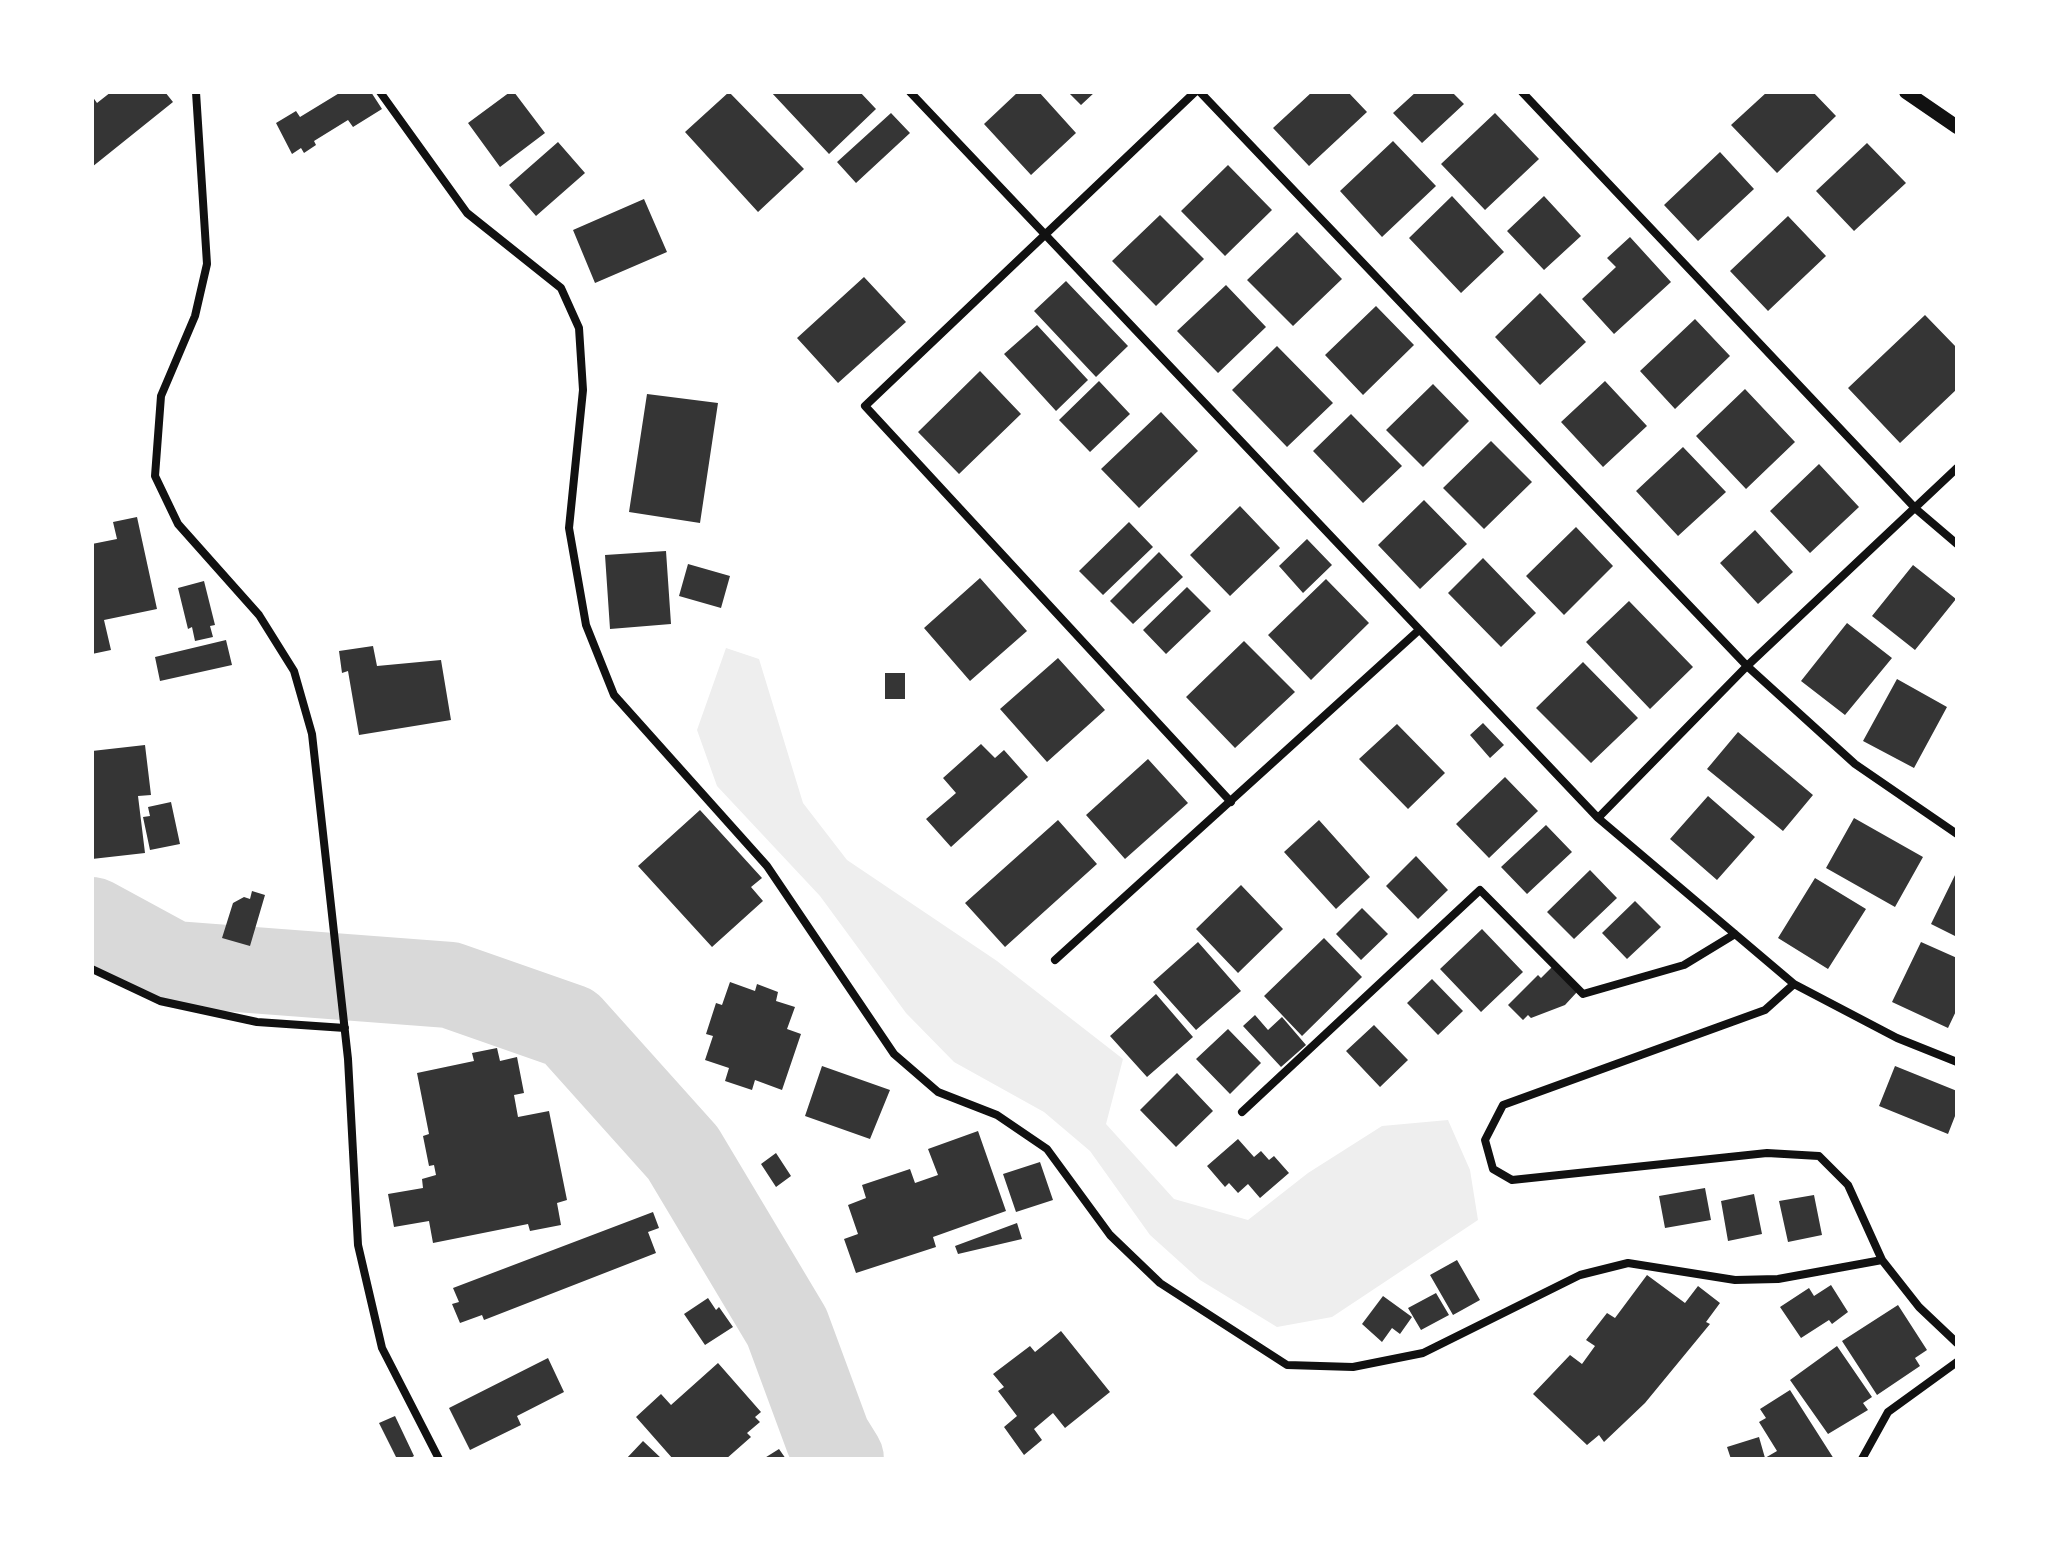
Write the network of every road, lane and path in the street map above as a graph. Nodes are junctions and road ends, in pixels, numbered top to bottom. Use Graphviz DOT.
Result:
graph roads {
  1 [pos="196,92"];
  2 [pos="380,92"];
  3 [pos="910,92"];
  4 [pos="1198,92"];
  5 [pos="1522,92"];
  6 [pos="1906,92"];
  7 [pos="1957,127"];
  8 [pos="1043,236"];
  9 [pos="1957,468"];
  10 [pos="1916,509"];
  11 [pos="1957,544"];
  12 [pos="1419,630"];
  13 [pos="1747,666"];
  14 [pos="1231,802"];
  15 [pos="1598,818"];
  16 [pos="1957,834"];
  17 [pos="1735,934"];
  18 [pos="1055,960"];
  19 [pos="92,969"];
  20 [pos="1794,984"];
  21 [pos="345,1028"];
  22 [pos="1957,1062"];
  23 [pos="1242,1112"];
  24 [pos="1882,1260"];
  25 [pos="1957,1343"];
  26 [pos="1957,1362"];
  27 [pos="439,1459"];
  28 [pos="1862,1459"];
  1 -- 21 [label="street"];
  2 -- 24 [label="street"];
  3 -- 8 [label="street"];
  4 -- 8 [label="street"];
  4 -- 13 [label="street"];
  5 -- 10 [label="street"];
  6 -- 7 [label="street"];
  8 -- 12 [label="street"];
  8 -- 14 [label="street"];
  9 -- 10 [label="street"];
  10 -- 11 [label="street"];
  10 -- 13 [label="street"];
  12 -- 14 [label="street"];
  12 -- 15 [label="street"];
  13 -- 15 [label="street"];
  13 -- 16 [label="street"];
  14 -- 18 [label="street"];
  15 -- 17 [label="street"];
  17 -- 20 [label="street"];
  17 -- 23 [label="street"];
  19 -- 21 [label="street"];
  20 -- 22 [label="street"];
  20 -- 24 [label="street"];
  21 -- 27 [label="street"];
  24 -- 25 [label="street"];
  26 -- 28 [label="street"];
}
